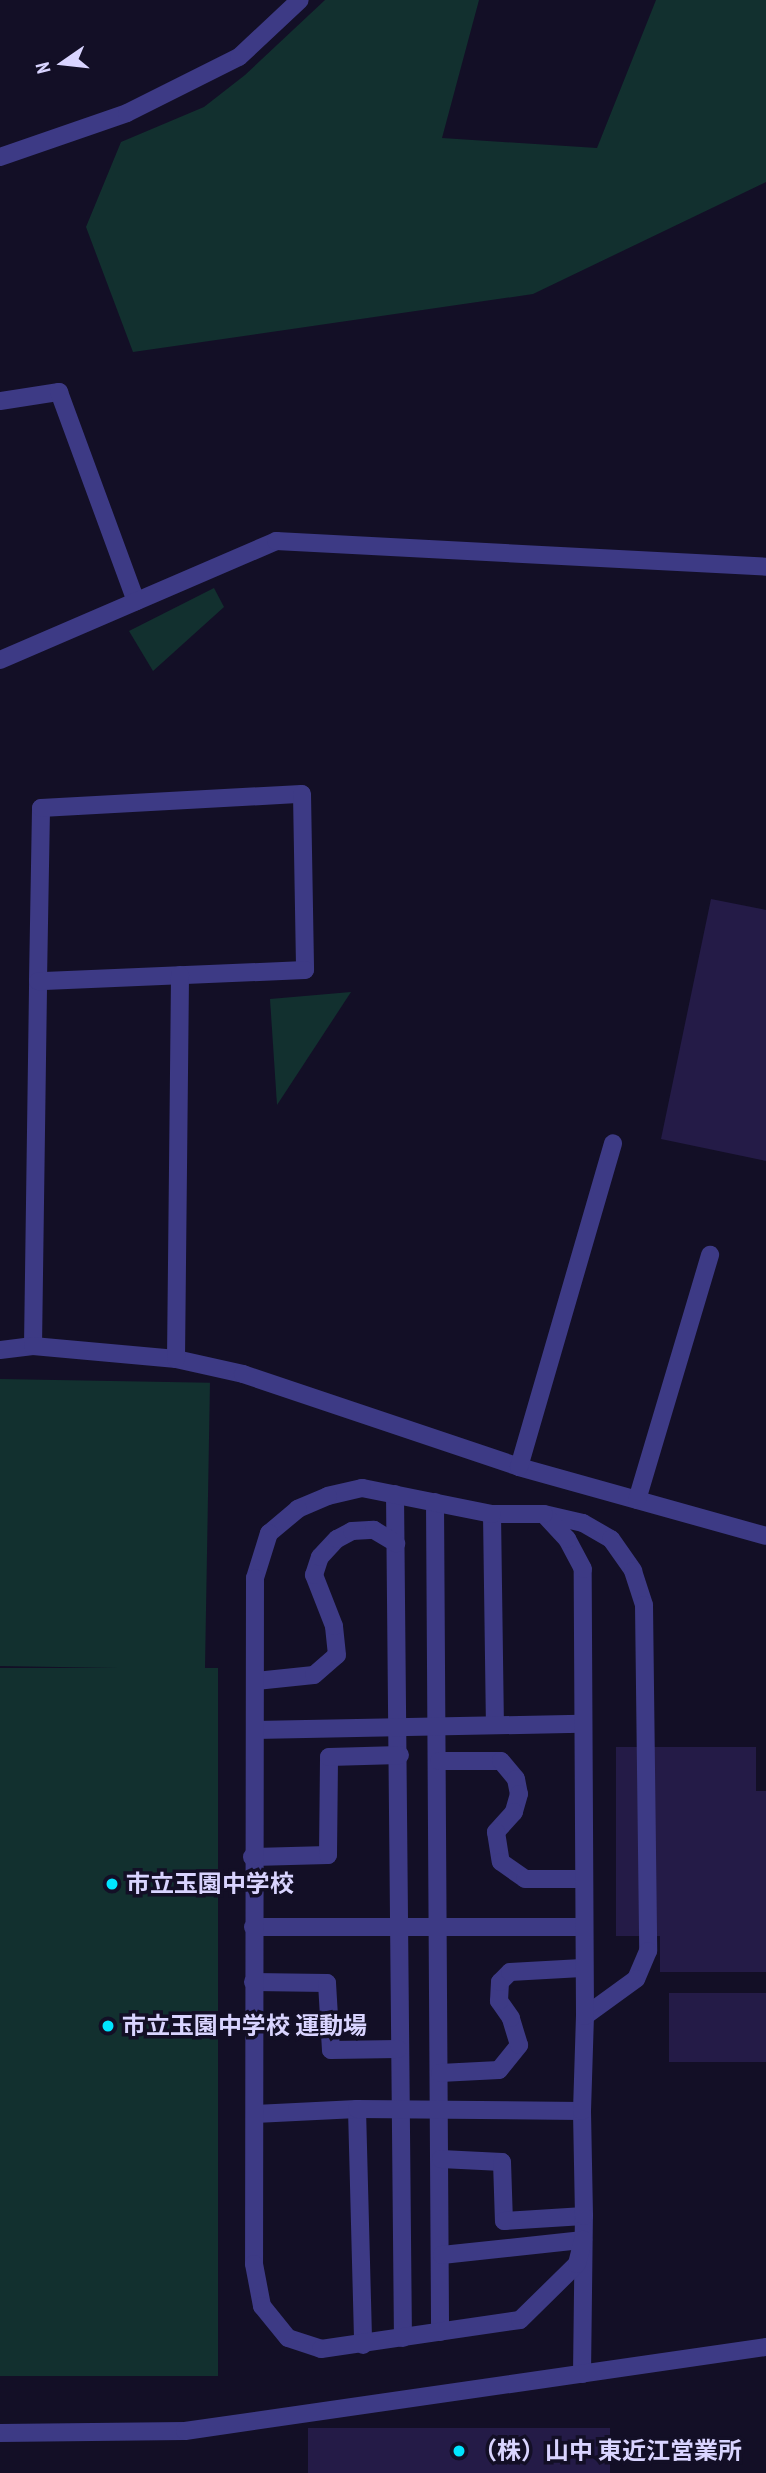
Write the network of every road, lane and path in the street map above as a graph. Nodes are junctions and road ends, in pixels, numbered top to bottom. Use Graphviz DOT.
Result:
graph roads {
  1 [pos="300,0"];
  2 [pos="0,157"];
  3 [pos="0,401"];
  4 [pos="766,567"];
  5 [pos="136,601"];
  6 [pos="0,660"];
  7 [pos="180,975"];
  8 [pos="38,981"];
  9 [pos="613,1143"];
  10 [pos="710,1255"];
  11 [pos="33,1346"];
  12 [pos="0,1350"];
  13 [pos="176,1359"];
  14 [pos="520,1467"];
  15 [pos="395,1494"];
  16 [pos="637,1500"];
  17 [pos="435,1503"];
  18 [pos="492,1514"];
  19 [pos="544,1514"];
  20 [pos="766,1536"];
  21 [pos="396,1544"];
  22 [pos="256,1681"];
  23 [pos="581,1724"];
  24 [pos="495,1725"];
  25 [pos="440,1726"];
  26 [pos="400,1727"];
  27 [pos="255,1730"];
  28 [pos="400,1755"];
  29 [pos="439,1761"];
  30 [pos="252,1857"];
  31 [pos="584,1879"];
  32 [pos="253,1927"];
  33 [pos="398,1927"];
  34 [pos="440,1927"];
  35 [pos="584,1927"];
  36 [pos="582,1968"];
  37 [pos="253,1982"];
  38 [pos="584,2016"];
  39 [pos="398,2049"];
  40 [pos="440,2073"];
  41 [pos="357,2109"];
  42 [pos="399,2110"];
  43 [pos="442,2110"];
  44 [pos="582,2111"];
  45 [pos="255,2114"];
  46 [pos="441,2159"];
  47 [pos="583,2216"];
  48 [pos="583,2240"];
  49 [pos="442,2255"];
  50 [pos="440,2332"];
  51 [pos="403,2338"];
  52 [pos="363,2344"];
  53 [pos="766,2347"];
  54 [pos="582,2374"];
  55 [pos="0,2433"];
  1 -- 2 [label="street"];
  3 -- 5 [label="street"];
  4 -- 5 [label="street"];
  5 -- 6 [label="street"];
  7 -- 8 [label="street"];
  7 -- 8 [label="street"];
  7 -- 13 [label="street"];
  8 -- 11 [label="street"];
  9 -- 14 [label="street"];
  10 -- 16 [label="street"];
  11 -- 12 [label="street"];
  11 -- 13 [label="street"];
  13 -- 14 [label="street"];
  14 -- 16 [label="street"];
  15 -- 17 [label="street"];
  15 -- 21 [label="street"];
  15 -- 22 [label="street"];
  16 -- 20 [label="street"];
  17 -- 18 [label="street"];
  17 -- 25 [label="street"];
  18 -- 19 [label="street"];
  18 -- 24 [label="street"];
  19 -- 23 [label="street"];
  19 -- 38 [label="street"];
  21 -- 22 [label="street"];
  21 -- 26 [label="street"];
  22 -- 27 [label="street"];
  23 -- 24 [label="street"];
  23 -- 31 [label="street"];
  24 -- 25 [label="street"];
  25 -- 26 [label="street"];
  25 -- 29 [label="street"];
  26 -- 27 [label="street"];
  26 -- 28 [label="street"];
  27 -- 30 [label="street"];
  28 -- 30 [label="street"];
  28 -- 33 [label="street"];
  29 -- 31 [label="street"];
  29 -- 34 [label="street"];
  30 -- 32 [label="street"];
  31 -- 35 [label="street"];
  32 -- 33 [label="street"];
  32 -- 37 [label="street"];
  33 -- 34 [label="street"];
  33 -- 39 [label="street"];
  34 -- 35 [label="street"];
  34 -- 40 [label="street"];
  35 -- 36 [label="street"];
  36 -- 38 [label="street"];
  36 -- 40 [label="street"];
  37 -- 39 [label="street"];
  37 -- 45 [label="street"];
  38 -- 44 [label="street"];
  39 -- 42 [label="street"];
  40 -- 43 [label="street"];
  41 -- 42 [label="street"];
  41 -- 45 [label="street"];
  41 -- 52 [label="street"];
  42 -- 43 [label="street"];
  42 -- 51 [label="street"];
  43 -- 44 [label="street"];
  43 -- 46 [label="street"];
  44 -- 47 [label="street"];
  45 -- 52 [label="street"];
  46 -- 47 [label="street"];
  46 -- 49 [label="street"];
  47 -- 48 [label="street"];
  48 -- 49 [label="street"];
  48 -- 50 [label="street"];
  48 -- 54 [label="street"];
  49 -- 50 [label="street"];
  50 -- 51 [label="street"];
  51 -- 52 [label="street"];
  53 -- 54 [label="street"];
  54 -- 55 [label="street"];
}
